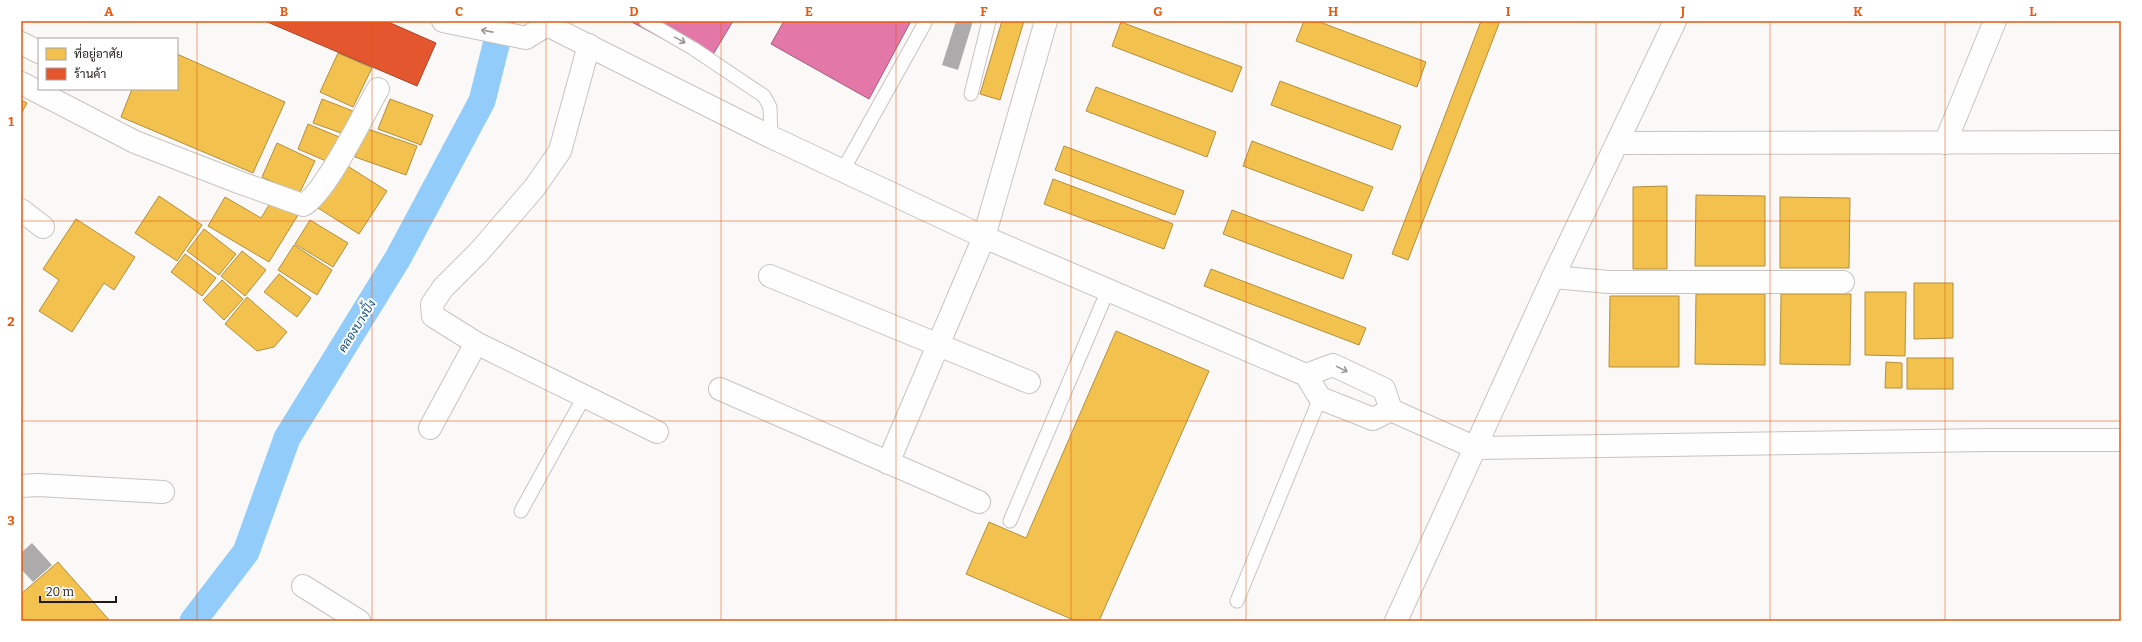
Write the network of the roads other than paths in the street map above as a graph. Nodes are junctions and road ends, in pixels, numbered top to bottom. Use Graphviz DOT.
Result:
graph roads {
  1 [pos="646,21"];
  2 [pos="926,21"];
  3 [pos="989,21"];
  4 [pos="1046,21"];
  5 [pos="1675,21"];
  6 [pos="1995,21"];
  7 [pos="444,22"];
  8 [pos="547,22"];
  9 [pos="21,43"];
  10 [pos="589,45"];
  11 [pos="38,52"];
  12 [pos="21,83"];
  13 [pos="378,88"];
  14 [pos="971,94"];
  15 [pos="771,137"];
  16 [pos="2121,142"];
  17 [pos="1618,143"];
  18 [pos="1945,143"];
  19 [pos="843,170"];
  20 [pos="21,210"];
  21 [pos="43,227"];
  22 [pos="984,237"];
  23 [pos="770,276"];
  24 [pos="1553,277"];
  25 [pos="1843,282"];
  26 [pos="1108,290"];
  27 [pos="476,343"];
  28 [pos="938,346"];
  29 [pos="1306,375"];
  30 [pos="1029,382"];
  31 [pos="720,389"];
  32 [pos="584,397"];
  33 [pos="1320,398"];
  34 [pos="1391,410"];
  35 [pos="430,428"];
  36 [pos="657,432"];
  37 [pos="2121,440"];
  38 [pos="1476,448"];
  39 [pos="888,463"];
  40 [pos="21,486"];
  41 [pos="163,492"];
  42 [pos="979,502"];
  43 [pos="521,511"];
  44 [pos="1010,521"];
  45 [pos="303,586"];
  46 [pos="1237,601"];
  47 [pos="359,621"];
  48 [pos="1396,621"];
  1 -- 15 [label="lane, one-way"];
  2 -- 19 [label="lane"];
  3 -- 14 [label="lane"];
  4 -- 22 [label="street"];
  5 -- 17 [label="street"];
  6 -- 18 [label="street"];
  8 -- 7 [label="street, one-way"];
  8 -- 10 [label="street"];
  9 -- 11 [label="street"];
  10 -- 15 [label="street"];
  10 -- 27 [label="street"];
  12 -- 13 [label="street"];
  15 -- 19 [label="street"];
  16 -- 18 [label="street"];
  17 -- 18 [label="street"];
  17 -- 24 [label="street"];
  19 -- 22 [label="street"];
  20 -- 21 [label="street"];
  22 -- 26 [label="street"];
  22 -- 28 [label="street"];
  23 -- 28 [label="street"];
  24 -- 25 [label="street"];
  24 -- 38 [label="street"];
  26 -- 29 [label="street"];
  26 -- 44 [label="lane"];
  27 -- 32 [label="street"];
  27 -- 35 [label="street"];
  28 -- 30 [label="street"];
  28 -- 39 [label="street"];
  29 -- 33 [label="street"];
  29 -- 34 [label="street, one-way"];
  31 -- 39 [label="street"];
  32 -- 36 [label="street"];
  32 -- 43 [label="lane"];
  33 -- 34 [label="street"];
  33 -- 46 [label="lane"];
  34 -- 38 [label="street"];
  37 -- 38 [label="street"];
  38 -- 48 [label="street"];
  39 -- 42 [label="street"];
  40 -- 41 [label="street"];
  45 -- 47 [label="street"];
}
